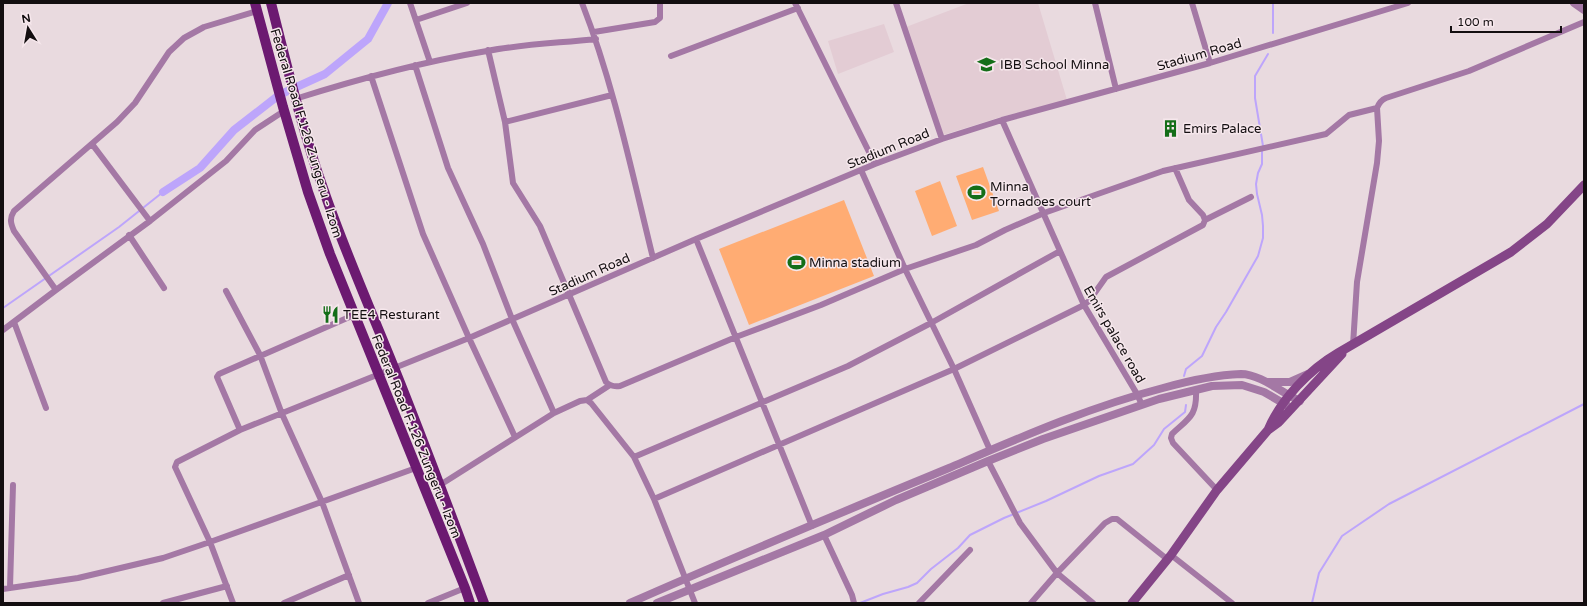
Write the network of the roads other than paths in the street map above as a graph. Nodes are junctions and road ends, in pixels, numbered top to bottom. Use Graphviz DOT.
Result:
graph roads {
  1 [pos="272,3"];
  2 [pos="410,3"];
  3 [pos="467,3"];
  4 [pos="582,3"];
  5 [pos="660,3"];
  6 [pos="896,3"];
  7 [pos="1095,3"];
  8 [pos="1192,3"];
  9 [pos="1408,3"];
  10 [pos="1574,3"];
  11 [pos="797,6"];
  12 [pos="256,7"];
  13 [pos="1584,10"];
  14 [pos="416,20"];
  15 [pos="1584,22"];
  16 [pos="594,32"];
  17 [pos="596,39"];
  18 [pos="488,50"];
  19 [pos="671,56"];
  20 [pos="430,62"];
  21 [pos="1210,63"];
  22 [pos="415,65"];
  23 [pos="371,76"];
  24 [pos="1116,89"];
  25 [pos="612,95"];
  26 [pos="295,97"];
  27 [pos="1377,108"];
  28 [pos="283,109"];
  29 [pos="1002,120"];
  30 [pos="505,122"];
  31 [pos="942,139"];
  32 [pos="92,144"];
  33 [pos="875,164"];
  34 [pos="1175,168"];
  35 [pos="861,170"];
  36 [pos="1584,185"];
  37 [pos="1251,197"];
  38 [pos="1044,213"];
  39 [pos="1204,220"];
  40 [pos="150,221"];
  41 [pos="129,236"];
  42 [pos="696,239"];
  43 [pos="1060,251"];
  44 [pos="653,258"];
  45 [pos="905,269"];
  46 [pos="164,288"];
  47 [pos="56,290"];
  48 [pos="226,291"];
  49 [pos="570,294"];
  50 [pos="1084,305"];
  51 [pos="354,315"];
  52 [pos="512,320"];
  53 [pos="14,322"];
  54 [pos="931,323"];
  55 [pos="3,330"];
  56 [pos="736,337"];
  57 [pos="469,338"];
  58 [pos="1350,347"];
  59 [pos="260,355"];
  60 [pos="394,368"];
  61 [pos="954,369"];
  62 [pos="1310,373"];
  63 [pos="378,375"];
  64 [pos="1265,382"];
  65 [pos="610,385"];
  66 [pos="1196,391"];
  67 [pos="1137,394"];
  68 [pos="586,400"];
  69 [pos="762,403"];
  70 [pos="1288,403"];
  71 [pos="1142,405"];
  72 [pos="46,408"];
  73 [pos="554,413"];
  74 [pos="282,414"];
  75 [pos="240,430"];
  76 [pos="516,437"];
  77 [pos="779,444"];
  78 [pos="990,450"];
  79 [pos="634,457"];
  80 [pos="988,461"];
  81 [pos="416,468"];
  82 [pos="13,485"];
  83 [pos="440,485"];
  84 [pos="1217,490"];
  85 [pos="654,499"];
  86 [pos="322,502"];
  87 [pos="812,526"];
  88 [pos="824,535"];
  89 [pos="210,542"];
  90 [pos="970,550"];
  91 [pos="1169,557"];
  92 [pos="1057,573"];
  93 [pos="349,575"];
  94 [pos="685,579"];
  95 [pos="227,586"];
  96 [pos="6,588"];
  97 [pos="465,588"];
  98 [pos="690,589"];
  99 [pos="163,603"];
  100 [pos="233,603"];
  101 [pos="284,603"];
  102 [pos="359,603"];
  103 [pos="428,603"];
  104 [pos="470,603"];
  105 [pos="484,603"];
  106 [pos="630,603"];
  107 [pos="657,603"];
  108 [pos="695,603"];
  109 [pos="854,603"];
  110 [pos="919,603"];
  111 [pos="1031,603"];
  112 [pos="1094,603"];
  113 [pos="1132,603"];
  114 [pos="1232,603"];
  1 -- 26 [label="main road, Federal Road F.126 Zungeru - Izom"];
  2 -- 14 [label="street"];
  3 -- 14 [label="street"];
  4 -- 16 [label="street"];
  5 -- 16 [label="street"];
  6 -- 31 [label="street"];
  7 -- 24 [label="street"];
  8 -- 21 [label="street"];
  9 -- 21 [label="street, Stadium Road"];
  10 -- 13 [label="street"];
  11 -- 19 [label="street"];
  11 -- 33 [label="street"];
  12 -- 28 [label="main road, Federal Road F.126 Zungeru - Izom"];
  12 -- 32 [label="street"];
  14 -- 20 [label="street"];
  15 -- 27 [label="street"];
  16 -- 17 [label="street"];
  17 -- 18 [label="street"];
  17 -- 25 [label="street"];
  18 -- 20 [label="street"];
  18 -- 30 [label="street"];
  20 -- 22 [label="street"];
  21 -- 24 [label="street, Stadium Road"];
  22 -- 23 [label="street"];
  22 -- 52 [label="street"];
  23 -- 26 [label="street"];
  23 -- 57 [label="street"];
  24 -- 29 [label="street, Stadium Road"];
  25 -- 30 [label="street"];
  25 -- 44 [label="street"];
  26 -- 60 [label="main road, Federal Road F.126 Zungeru - Izom"];
  27 -- 34 [label="street"];
  27 -- 58 [label="street"];
  28 -- 40 [label="street"];
  28 -- 51 [label="main road, Federal Road F.126 Zungeru - Izom"];
  29 -- 31 [label="street, Stadium Road"];
  29 -- 38 [label="street, Emirs palace road"];
  30 -- 49 [label="street"];
  31 -- 33 [label="street, Stadium Road"];
  32 -- 40 [label="street"];
  32 -- 47 [label="street"];
  33 -- 35 [label="street, Stadium Road"];
  34 -- 38 [label="street"];
  34 -- 39 [label="street"];
  35 -- 42 [label="street, Stadium Road"];
  35 -- 45 [label="street"];
  36 -- 58 [label="main road"];
  37 -- 39 [label="street"];
  38 -- 43 [label="street, Emirs palace road"];
  38 -- 45 [label="street"];
  39 -- 50 [label="street"];
  40 -- 41 [label="street"];
  41 -- 46 [label="street"];
  41 -- 47 [label="street"];
  42 -- 44 [label="street, Stadium Road"];
  42 -- 56 [label="street"];
  43 -- 50 [label="street, Emirs palace road"];
  43 -- 54 [label="street"];
  44 -- 49 [label="street, Stadium Road"];
  45 -- 54 [label="street"];
  45 -- 56 [label="street"];
  47 -- 53 [label="street"];
  48 -- 59 [label="street"];
  49 -- 52 [label="street, Stadium Road"];
  49 -- 65 [label="street"];
  50 -- 61 [label="street"];
  50 -- 67 [label="street, Emirs palace road"];
  51 -- 59 [label="street"];
  51 -- 63 [label="main road, Federal Road F.126 Zungeru - Izom"];
  52 -- 57 [label="street, Stadium Road"];
  52 -- 73 [label="street"];
  53 -- 55 [label="street"];
  53 -- 72 [label="street"];
  54 -- 61 [label="street"];
  54 -- 69 [label="street"];
  56 -- 65 [label="street"];
  56 -- 69 [label="street"];
  57 -- 60 [label="street, Stadium Road"];
  57 -- 76 [label="street"];
  58 -- 62 [label="main road"];
  58 -- 70 [label="main road"];
  59 -- 74 [label="street"];
  59 -- 75 [label="street"];
  60 -- 63 [label="street, Stadium Road"];
  60 -- 83 [label="main road, Federal Road F.126 Zungeru - Izom"];
  61 -- 77 [label="street"];
  61 -- 78 [label="street"];
  62 -- 64 [label="street"];
  62 -- 70 [label="main road"];
  63 -- 74 [label="street, Stadium Road"];
  63 -- 81 [label="main road, Federal Road F.126 Zungeru - Izom"];
  64 -- 67 [label="street"];
  64 -- 70 [label="street"];
  65 -- 68 [label="street"];
  66 -- 70 [label="street"];
  66 -- 71 [label="street"];
  66 -- 84 [label="street"];
  67 -- 71 [label="street, Emirs palace road"];
  67 -- 78 [label="street"];
  68 -- 73 [label="street"];
  68 -- 79 [label="street"];
  69 -- 77 [label="street"];
  69 -- 79 [label="street"];
  70 -- 84 [label="main road"];
  71 -- 80 [label="street"];
  73 -- 76 [label="street"];
  74 -- 75 [label="street, Stadium Road"];
  74 -- 86 [label="street"];
  75 -- 89 [label="street, Stadium Road"];
  76 -- 83 [label="street"];
  77 -- 85 [label="street"];
  77 -- 87 [label="street"];
  78 -- 87 [label="street"];
  79 -- 85 [label="street"];
  80 -- 88 [label="street"];
  80 -- 92 [label="street"];
  81 -- 86 [label="street"];
  81 -- 97 [label="main road, Federal Road F.126 Zungeru - Izom"];
  82 -- 96 [label="street"];
  83 -- 105 [label="main road, Federal Road F.126 Zungeru - Izom"];
  84 -- 91 [label="main road"];
  85 -- 94 [label="street"];
  86 -- 89 [label="street"];
  86 -- 93 [label="street"];
  87 -- 94 [label="street"];
  88 -- 98 [label="street"];
  88 -- 109 [label="street"];
  89 -- 95 [label="street"];
  89 -- 96 [label="street"];
  90 -- 110 [label="street"];
  91 -- 92 [label="street"];
  91 -- 113 [label="main road"];
  91 -- 114 [label="street"];
  92 -- 111 [label="street"];
  92 -- 112 [label="street"];
  93 -- 101 [label="street"];
  93 -- 102 [label="street"];
  94 -- 98 [label="street"];
  94 -- 106 [label="street"];
  95 -- 99 [label="street"];
  95 -- 100 [label="street"];
  97 -- 103 [label="street"];
  97 -- 104 [label="main road, Federal Road F.126 Zungeru - Izom"];
  98 -- 107 [label="street"];
  98 -- 108 [label="street"];
}
